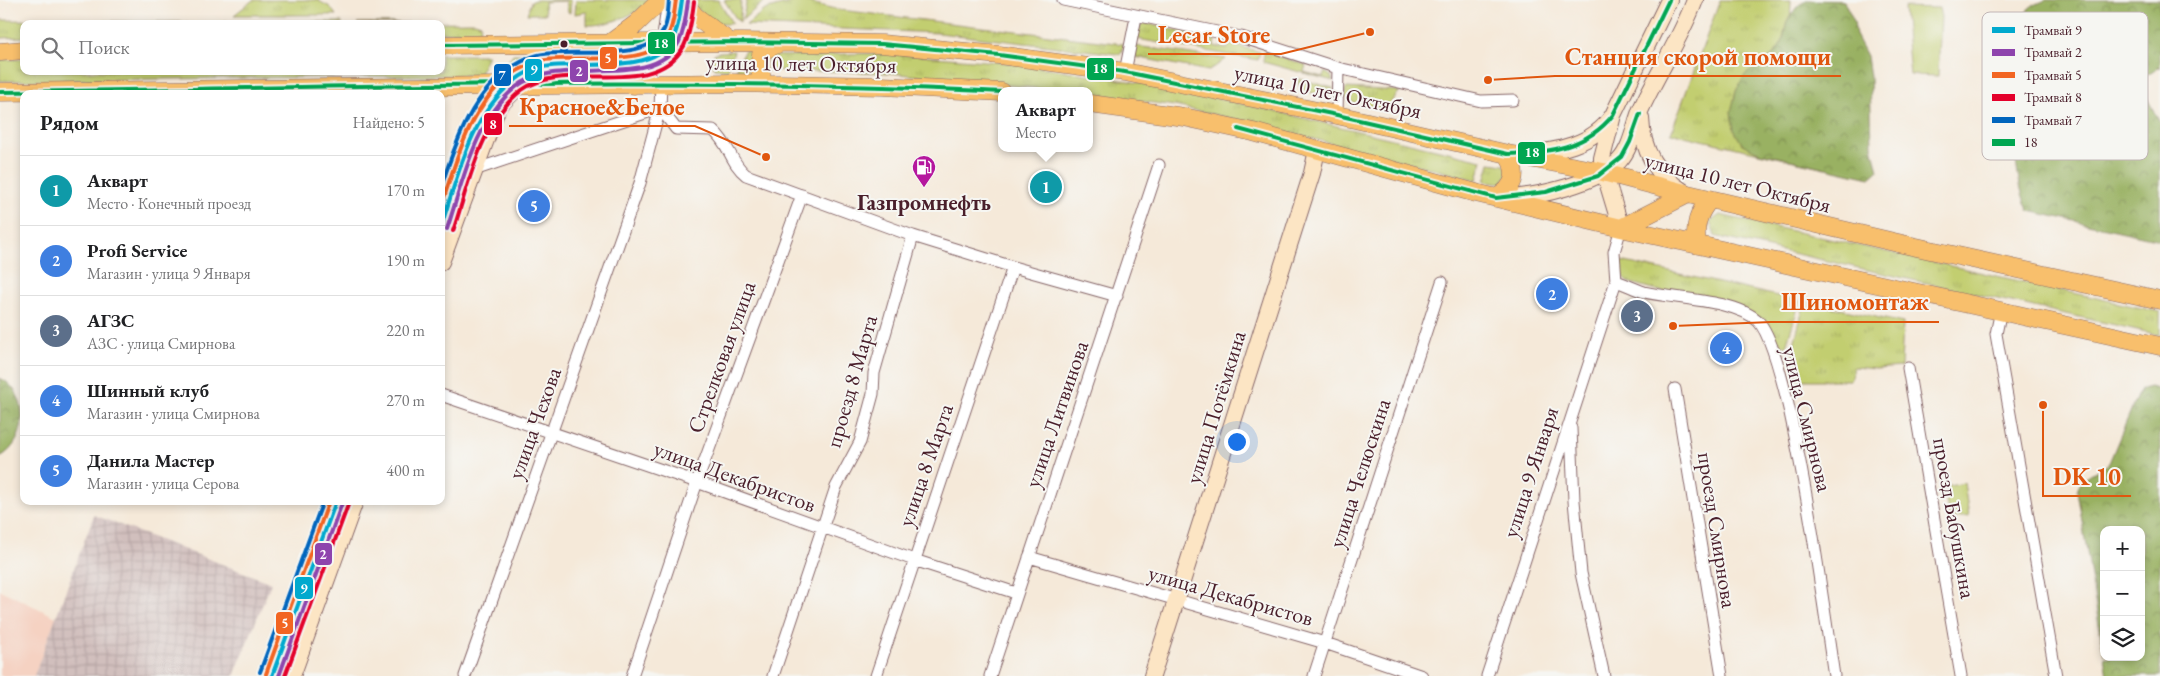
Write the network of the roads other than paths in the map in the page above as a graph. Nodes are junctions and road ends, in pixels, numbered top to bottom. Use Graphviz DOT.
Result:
graph roads {
  1 [pos="661,0"];
  2 [pos="668,0"];
  3 [pos="682,0"];
  4 [pos="1063,0"];
  5 [pos="1669,0"];
  6 [pos="1695,0"];
  7 [pos="1136,17"];
  8 [pos="731,43"];
  9 [pos="609,44"];
  10 [pos="662,44"];
  11 [pos="777,44"];
  12 [pos="445,45"];
  13 [pos="20,50"];
  14 [pos="0,52"];
  15 [pos="1338,68"];
  16 [pos="1125,72"];
  17 [pos="764,84"];
  18 [pos="634,85"];
  19 [pos="661,85"];
  20 [pos="519,86"];
  21 [pos="173,90"];
  22 [pos="0,92"];
  23 [pos="20,92"];
  24 [pos="998,92"];
  25 [pos="1513,100"];
  26 [pos="1093,104"];
  27 [pos="660,108"];
  28 [pos="1641,111"];
  29 [pos="1337,115"];
  30 [pos="1613,115"];
  31 [pos="1317,150"];
  32 [pos="1508,154"];
  33 [pos="1159,166"];
  34 [pos="474,170"];
  35 [pos="1603,172"];
  36 [pos="1688,194"];
  37 [pos="802,195"];
  38 [pos="1496,198"];
  39 [pos="1710,199"];
  40 [pos="1621,228"];
  41 [pos="913,236"];
  42 [pos="1697,244"];
  43 [pos="445,251"];
  44 [pos="1013,267"];
  45 [pos="1616,281"];
  46 [pos="1442,282"];
  47 [pos="1116,296"];
  48 [pos="2160,300"];
  49 [pos="2001,310"];
  50 [pos="2160,346"];
  51 [pos="1908,368"];
  52 [pos="1676,389"];
  53 [pos="445,396"];
  54 [pos="1570,420"];
  55 [pos="551,434"];
  56 [pos="697,482"];
  57 [pos="354,505"];
  58 [pos="822,528"];
  59 [pos="1029,557"];
  60 [pos="914,560"];
  61 [pos="1016,593"];
  62 [pos="1178,601"];
  63 [pos="1325,643"];
  64 [pos="292,676"];
  65 [pos="465,676"];
  66 [pos="632,676"];
  67 [pos="773,676"];
  68 [pos="876,676"];
  69 [pos="990,676"];
  70 [pos="1152,676"];
  71 [pos="1314,676"];
  72 [pos="1422,676"];
  73 [pos="1487,676"];
  74 [pos="1604,676"];
  75 [pos="1722,676"];
  76 [pos="1834,676"];
  77 [pos="1961,676"];
  78 [pos="2056,676"];
  1 -- 9 [label="main road"];
  2 -- 10 [label="street"];
  3 -- 8 [label="main road"];
  4 -- 7 [label="street"];
  5 -- 30 [label="street"];
  6 -- 28 [label="street"];
  7 -- 15 [label="street"];
  7 -- 16 [label="street"];
  8 -- 10 [label="main road, улица 10 лет Октября"];
  8 -- 11 [label="main road, улица 10 лет Октября"];
  9 -- 10 [label="main road, улица 10 лет Октября"];
  9 -- 12 [label="main road, улица 10 лет Октября"];
  10 -- 18 [label="main road"];
  11 -- 16 [label="main road, улица 10 лет Октября"];
  11 -- 17 [label="main road"];
  13 -- 14 [label="main road"];
  15 -- 25 [label="street"];
  15 -- 29 [label="street"];
  16 -- 29 [label="main road, улица 10 лет Октября"];
  17 -- 19 [label="main road, улица 10 лет Октября"];
  17 -- 24 [label="main road, улица 10 лет Октября"];
  18 -- 19 [label="main road, улица 10 лет Октября"];
  18 -- 20 [label="main road, улица 10 лет Октября"];
  19 -- 27 [label="street, улица Чехова"];
  20 -- 21 [label="main road, улица 10 лет Октября"];
  20 -- 34 [label="street"];
  22 -- 23 [label="main road, улица 10 лет Октября"];
  26 -- 31 [label="main road"];
  27 -- 34 [label="street"];
  27 -- 37 [label="street"];
  27 -- 55 [label="street, улица Чехова"];
  28 -- 35 [label="street"];
  28 -- 36 [label="street"];
  29 -- 32 [label="main road, улица 10 лет Октября"];
  30 -- 32 [label="street"];
  30 -- 35 [label="street"];
  31 -- 38 [label="main road"];
  31 -- 62 [label="street, улица Потёмкина"];
  32 -- 35 [label="main road, улица 10 лет Октября"];
  32 -- 38 [label="main road"];
  33 -- 47 [label="street, улица Литвинова"];
  34 -- 43 [label="street"];
  35 -- 36 [label="main road, улица 10 лет Октября"];
  35 -- 38 [label="street"];
  35 -- 40 [label="street"];
  36 -- 39 [label="main road, улица 10 лет Октября"];
  36 -- 40 [label="main road"];
  37 -- 41 [label="street"];
  37 -- 56 [label="street, Стрелковая улица"];
  38 -- 40 [label="main road"];
  39 -- 42 [label="main road"];
  39 -- 48 [label="main road, улица 10 лет Октября"];
  40 -- 42 [label="main road"];
  40 -- 45 [label="street"];
  41 -- 44 [label="street"];
  41 -- 58 [label="street, проезд 8 Марта"];
  42 -- 49 [label="main road"];
  44 -- 47 [label="street"];
  44 -- 60 [label="street, улица 8 Марта"];
  45 -- 54 [label="street, улица 9 Января"];
  45 -- 76 [label="street, улица Смирнова"];
  46 -- 63 [label="street, улица Челюскина"];
  47 -- 59 [label="street, улица Литвинова"];
  49 -- 50 [label="main road"];
  49 -- 78 [label="street"];
  51 -- 77 [label="street, проезд Бабушкина"];
  52 -- 75 [label="street, проезд Смирнова"];
  53 -- 55 [label="street, улица Декабристов"];
  54 -- 73 [label="street, улица 9 Января"];
  54 -- 74 [label="street"];
  55 -- 56 [label="street, улица Декабристов"];
  55 -- 65 [label="street, улица Чехова"];
  56 -- 58 [label="street, улица Декабристов"];
  56 -- 66 [label="street, Стрелковая улица"];
  57 -- 64 [label="street"];
  58 -- 60 [label="street, улица Декабристов"];
  58 -- 67 [label="street, проезд 8 Марта"];
  59 -- 61 [label="street, улица Литвинова"];
  59 -- 62 [label="street, улица Декабристов"];
  60 -- 61 [label="street, улица Декабристов"];
  60 -- 68 [label="street, улица 8 Марта"];
  61 -- 69 [label="street, улица Литвинова"];
  62 -- 63 [label="street, улица Декабристов"];
  62 -- 70 [label="street, улица Потёмкина"];
  63 -- 71 [label="street, улица Челюскина"];
  63 -- 72 [label="street, улица Декабристов"];
}
